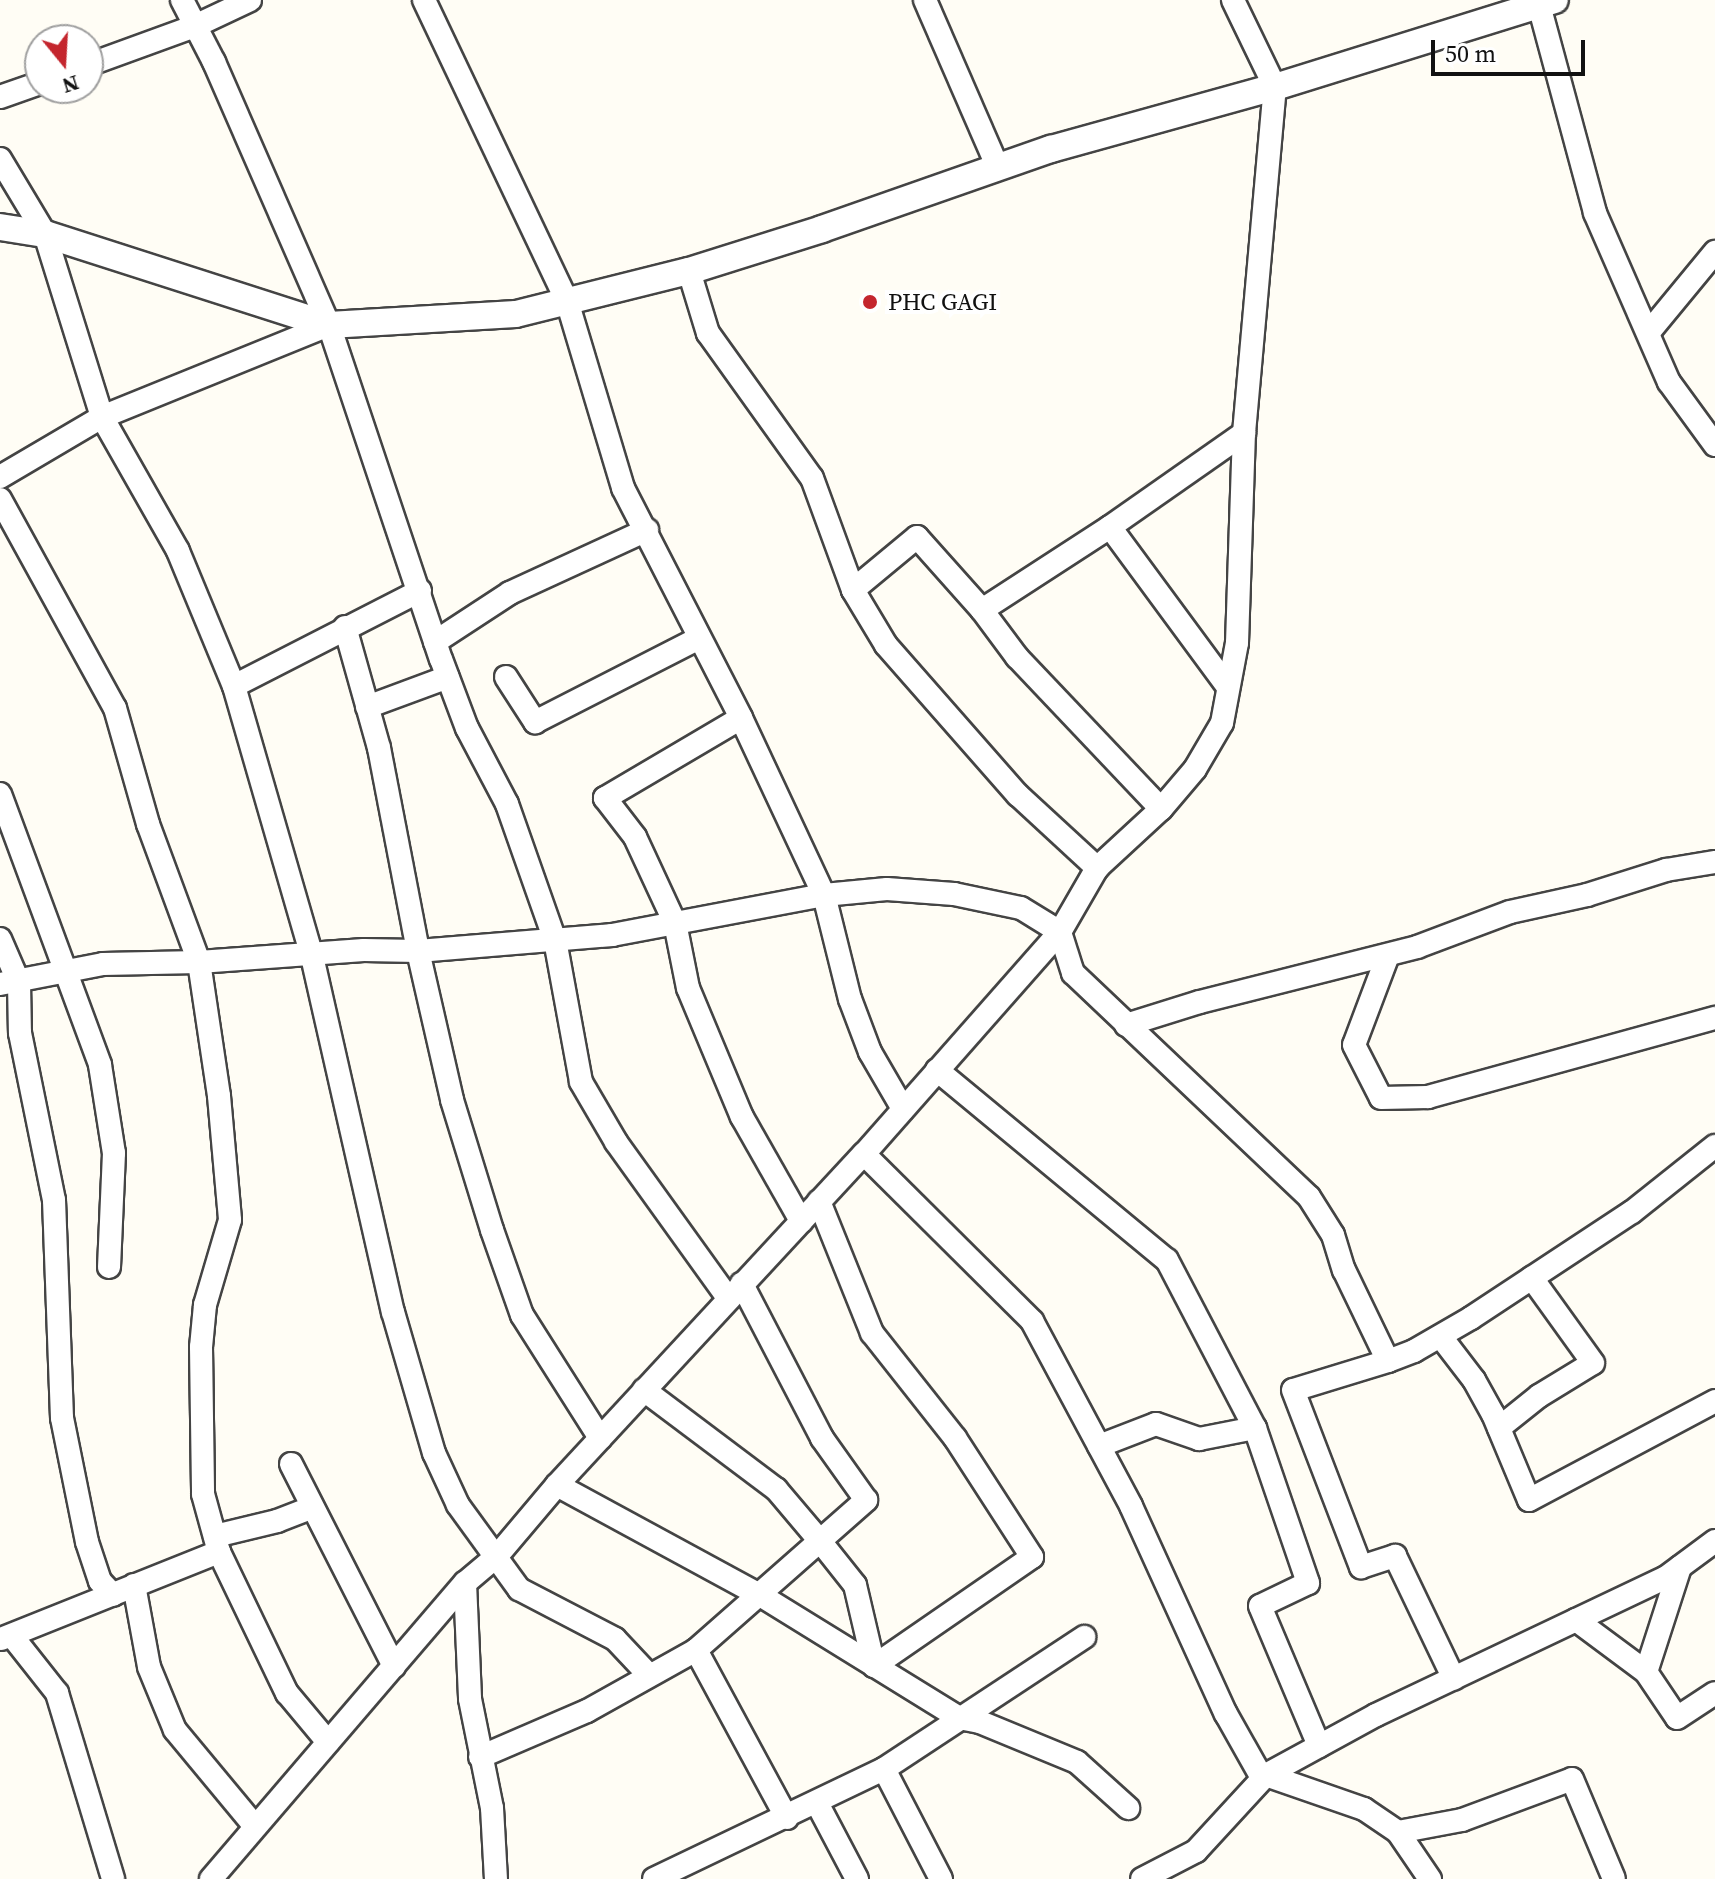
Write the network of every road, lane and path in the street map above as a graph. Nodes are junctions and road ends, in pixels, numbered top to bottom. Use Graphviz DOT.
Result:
graph roads {
  1 [pos="182,0"];
  2 [pos="250,0"];
  3 [pos="424,0"];
  4 [pos="925,0"];
  5 [pos="1233,0"];
  6 [pos="1547,3"];
  7 [pos="195,26"];
  8 [pos="104,59"];
  9 [pos="1275,87"];
  10 [pos="24,89"];
  11 [pos="0,97"];
  12 [pos="0,159"];
  13 [pos="998,168"];
  14 [pos="0,227"];
  15 [pos="45,234"];
  16 [pos="1715,252"];
  17 [pos="689,271"];
  18 [pos="567,301"];
  19 [pos="329,325"];
  20 [pos="1649,332"];
  21 [pos="102,417"];
  22 [pos="1244,433"];
  23 [pos="1715,445"];
  24 [pos="0,477"];
  25 [pos="0,499"];
  26 [pos="1110,527"];
  27 [pos="647,530"];
  28 [pos="853,590"];
  29 [pos="420,591"];
  30 [pos="982,610"];
  31 [pos="345,627"];
  32 [pos="699,638"];
  33 [pos="435,642"];
  34 [pos="448,677"];
  35 [pos="506,677"];
  36 [pos="234,686"];
  37 [pos="1228,687"];
  38 [pos="367,707"];
  39 [pos="741,718"];
  40 [pos="0,794"];
  41 [pos="1161,809"];
  42 [pos="1715,862"];
  43 [pos="1097,868"];
  44 [pos="824,895"];
  45 [pos="675,923"];
  46 [pos="1060,932"];
  47 [pos="0,939"];
  48 [pos="555,940"];
  49 [pos="418,951"];
  50 [pos="311,952"];
  51 [pos="1388,955"];
  52 [pos="199,962"];
  53 [pos="68,970"];
  54 [pos="9,984"];
  55 [pos="1715,1018"];
  56 [pos="1126,1025"];
  57 [pos="937,1070"];
  58 [pos="903,1109"];
  59 [pos="1715,1146"];
  60 [pos="864,1154"];
  61 [pos="819,1201"];
  62 [pos="801,1221"];
  63 [pos="109,1267"];
  64 [pos="1532,1278"];
  65 [pos="736,1291"];
  66 [pos="1441,1337"];
  67 [pos="1388,1361"];
  68 [pos="644,1390"];
  69 [pos="1715,1401"];
  70 [pos="1255,1428"];
  71 [pos="1499,1428"];
  72 [pos="600,1438"];
  73 [pos="1099,1446"];
  74 [pos="291,1464"];
  75 [pos="557,1485"];
  76 [pos="311,1508"];
  77 [pos="820,1541"];
  78 [pos="1715,1541"];
  79 [pos="217,1544"];
  80 [pos="497,1556"];
  81 [pos="1680,1567"];
  82 [pos="465,1583"];
  83 [pos="123,1590"];
  84 [pos="760,1595"];
  85 [pos="1576,1620"];
  86 [pos="1084,1637"];
  87 [pos="3,1638"];
  88 [pos="696,1650"];
  89 [pos="394,1666"];
  90 [pos="874,1666"];
  91 [pos="1646,1672"];
  92 [pos="648,1674"];
  93 [pos="1454,1679"];
  94 [pos="1715,1693"];
  95 [pos="959,1718"];
  96 [pos="328,1742"];
  97 [pos="1319,1746"];
  98 [pos="480,1757"];
  99 [pos="884,1769"];
  100 [pos="1264,1777"];
  101 [pos="817,1803"];
  102 [pos="1128,1808"];
  103 [pos="787,1818"];
  104 [pos="254,1825"];
  105 [pos="1398,1832"];
  106 [pos="690,1872"];
  107 [pos="113,1879"];
  108 [pos="211,1879"];
  109 [pos="496,1879"];
  110 [pos="654,1879"];
  111 [pos="857,1879"];
  112 [pos="941,1879"];
  113 [pos="1142,1879"];
  114 [pos="1430,1879"];
  115 [pos="1614,1879"];
  1 -- 7 [label="street"];
  2 -- 7 [label="street"];
  3 -- 18 [label="street"];
  4 -- 13 [label="street"];
  5 -- 9 [label="street"];
  6 -- 9 [label="street"];
  6 -- 20 [label="street"];
  7 -- 8 [label="street"];
  7 -- 19 [label="street"];
  9 -- 13 [label="street"];
  9 -- 22 [label="street"];
  10 -- 11 [label="street"];
  12 -- 15 [label="street"];
  13 -- 17 [label="street"];
  14 -- 15 [label="street"];
  15 -- 19 [label="street"];
  15 -- 21 [label="street"];
  16 -- 20 [label="street"];
  17 -- 18 [label="street"];
  17 -- 28 [label="street"];
  18 -- 19 [label="street"];
  18 -- 27 [label="street"];
  19 -- 21 [label="street"];
  19 -- 29 [label="street"];
  20 -- 23 [label="street"];
  21 -- 24 [label="street"];
  21 -- 36 [label="street"];
  22 -- 26 [label="street"];
  22 -- 37 [label="street"];
  25 -- 52 [label="street"];
  26 -- 30 [label="street"];
  26 -- 37 [label="street"];
  27 -- 32 [label="street"];
  27 -- 33 [label="street"];
  28 -- 30 [label="street"];
  28 -- 43 [label="street"];
  29 -- 31 [label="street"];
  29 -- 33 [label="street"];
  30 -- 41 [label="street"];
  31 -- 36 [label="street"];
  31 -- 38 [label="street"];
  32 -- 35 [label="street"];
  32 -- 39 [label="street"];
  33 -- 34 [label="street"];
  34 -- 38 [label="street"];
  34 -- 48 [label="street"];
  36 -- 50 [label="street"];
  37 -- 41 [label="street"];
  38 -- 49 [label="street"];
  39 -- 44 [label="street"];
  39 -- 45 [label="street"];
  40 -- 53 [label="street"];
  41 -- 43 [label="street"];
  42 -- 51 [label="street"];
  43 -- 46 [label="street"];
  44 -- 45 [label="street"];
  44 -- 46 [label="street"];
  44 -- 58 [label="street"];
  45 -- 48 [label="street"];
  45 -- 62 [label="street"];
  46 -- 56 [label="street"];
  46 -- 57 [label="street"];
  47 -- 54 [label="street"];
  48 -- 49 [label="street"];
  48 -- 65 [label="street"];
  49 -- 50 [label="street"];
  49 -- 72 [label="street"];
  50 -- 52 [label="street"];
  50 -- 80 [label="street"];
  51 -- 55 [label="street"];
  51 -- 56 [label="street"];
  52 -- 53 [label="street"];
  52 -- 79 [label="street"];
  53 -- 54 [label="street"];
  53 -- 63 [label="street"];
  54 -- 83 [label="street"];
  56 -- 67 [label="street"];
  57 -- 58 [label="street"];
  57 -- 70 [label="street"];
  58 -- 60 [label="street"];
  59 -- 64 [label="street"];
  60 -- 61 [label="street"];
  60 -- 73 [label="street"];
  61 -- 62 [label="street"];
  61 -- 90 [label="street"];
  62 -- 65 [label="street"];
  64 -- 66 [label="street"];
  64 -- 71 [label="street"];
  65 -- 68 [label="street"];
  65 -- 77 [label="street"];
  66 -- 67 [label="street"];
  66 -- 71 [label="street"];
  67 -- 93 [label="street"];
  68 -- 72 [label="street"];
  68 -- 77 [label="street"];
  69 -- 71 [label="street"];
  70 -- 73 [label="street"];
  70 -- 97 [label="street"];
  72 -- 75 [label="street"];
  73 -- 100 [label="street"];
  74 -- 76 [label="street"];
  75 -- 80 [label="street"];
  75 -- 84 [label="street"];
  76 -- 79 [label="street"];
  76 -- 89 [label="street"];
  77 -- 84 [label="street"];
  77 -- 90 [label="street"];
  78 -- 81 [label="street"];
  79 -- 83 [label="street"];
  79 -- 96 [label="street"];
  80 -- 82 [label="street"];
  80 -- 92 [label="street"];
  81 -- 85 [label="street"];
  81 -- 91 [label="street"];
  82 -- 89 [label="street"];
  82 -- 98 [label="street"];
  83 -- 87 [label="street"];
  83 -- 104 [label="street"];
  84 -- 88 [label="street"];
  84 -- 90 [label="street"];
  85 -- 91 [label="street"];
  85 -- 93 [label="street"];
  86 -- 95 [label="street"];
  87 -- 107 [label="street"];
  88 -- 92 [label="street"];
  88 -- 103 [label="street"];
  89 -- 96 [label="street"];
  90 -- 95 [label="street"];
  91 -- 94 [label="street"];
  92 -- 98 [label="street"];
  93 -- 97 [label="street"];
  95 -- 99 [label="street"];
  95 -- 102 [label="street"];
  96 -- 104 [label="street"];
  97 -- 100 [label="street"];
  98 -- 109 [label="street"];
  99 -- 101 [label="street"];
  99 -- 112 [label="street"];
  100 -- 105 [label="street"];
  100 -- 113 [label="street"];
  101 -- 103 [label="street"];
  101 -- 111 [label="street"];
  103 -- 106 [label="street"];
  104 -- 108 [label="street"];
  105 -- 114 [label="street"];
  105 -- 115 [label="street"];
  106 -- 110 [label="street"];
}
